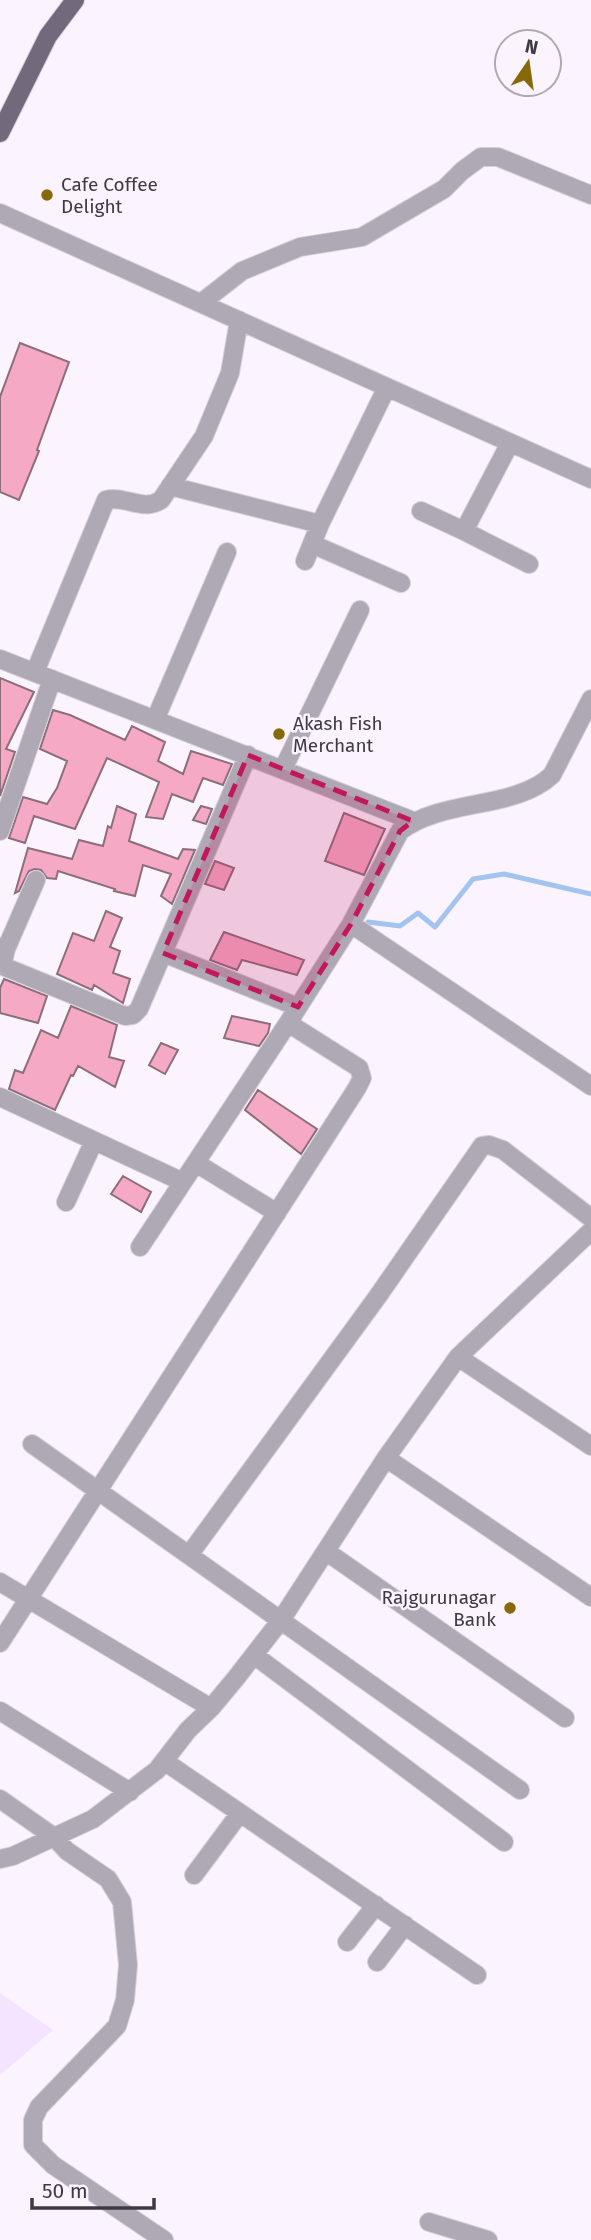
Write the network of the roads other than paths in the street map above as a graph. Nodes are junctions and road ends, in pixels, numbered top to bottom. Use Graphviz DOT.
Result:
graph roads {
  1 [pos="75,0"];
  2 [pos="0,133"];
  3 [pos="591,195"];
  4 [pos="0,212"];
  5 [pos="201,303"];
  6 [pos="239,320"];
  7 [pos="387,387"];
  8 [pos="510,443"];
  9 [pos="591,479"];
  10 [pos="170,486"];
  11 [pos="421,511"];
  12 [pos="320,524"];
  13 [pos="464,531"];
  14 [pos="227,552"];
  15 [pos="529,564"];
  16 [pos="401,583"];
  17 [pos="360,610"];
  18 [pos="0,659"];
  19 [pos="35,672"];
  20 [pos="52,679"];
  21 [pos="591,699"];
  22 [pos="155,720"];
  23 [pos="248,755"];
  24 [pos="283,769"];
  25 [pos="413,821"];
  26 [pos="0,831"];
  27 [pos="36,880"];
  28 [pos="351,925"];
  29 [pos="3,948"];
  30 [pos="163,953"];
  31 [pos="298,1007"];
  32 [pos="288,1023"];
  33 [pos="591,1086"];
  34 [pos="0,1097"];
  35 [pos="94,1141"];
  36 [pos="196,1163"];
  37 [pos="183,1182"];
  38 [pos="66,1202"];
  39 [pos="277,1213"];
  40 [pos="591,1218"];
  41 [pos="591,1231"];
  42 [pos="140,1247"];
  43 [pos="458,1357"];
  44 [pos="32,1444"];
  45 [pos="591,1446"];
  46 [pos="386,1458"];
  47 [pos="98,1491"];
  48 [pos="327,1552"];
  49 [pos="190,1555"];
  50 [pos="0,1582"];
  51 [pos="591,1597"];
  52 [pos="27,1599"];
  53 [pos="281,1620"];
  54 [pos="0,1643"];
  55 [pos="254,1655"];
  56 [pos="211,1708"];
  57 [pos="0,1711"];
  58 [pos="565,1718"];
  59 [pos="164,1761"];
  60 [pos="520,1790"];
  61 [pos="130,1792"];
  62 [pos="0,1799"];
  63 [pos="240,1813"];
  64 [pos="54,1837"];
  65 [pos="504,1842"];
  66 [pos="0,1859"];
  67 [pos="194,1875"];
  68 [pos="376,1905"];
  69 [pos="405,1925"];
  70 [pos="347,1942"];
  71 [pos="377,1962"];
  72 [pos="478,1975"];
  73 [pos="429,2222"];
  74 [pos="164,2240"];
  75 [pos="488,2240"];
  1 -- 2 [label="main road"];
  3 -- 5 [label="street"];
  4 -- 5 [label="street"];
  5 -- 6 [label="street"];
  6 -- 7 [label="street"];
  6 -- 10 [label="street"];
  7 -- 8 [label="street"];
  7 -- 12 [label="street"];
  8 -- 9 [label="street"];
  8 -- 13 [label="street"];
  10 -- 12 [label="street"];
  10 -- 19 [label="street"];
  11 -- 13 [label="street"];
  12 -- 16 [label="street"];
  13 -- 15 [label="street"];
  14 -- 22 [label="street"];
  17 -- 24 [label="street"];
  18 -- 19 [label="street"];
  19 -- 20 [label="street"];
  20 -- 22 [label="street"];
  20 -- 26 [label="street"];
  21 -- 25 [label="street"];
  22 -- 23 [label="street"];
  23 -- 24 [label="street"];
  23 -- 30 [label="street"];
  24 -- 25 [label="street"];
  25 -- 28 [label="street"];
  27 -- 29 [label="street"];
  28 -- 31 [label="street"];
  28 -- 33 [label="street"];
  29 -- 30 [label="street"];
  30 -- 31 [label="street"];
  31 -- 32 [label="street"];
  32 -- 36 [label="street"];
  32 -- 39 [label="street"];
  34 -- 35 [label="street"];
  35 -- 37 [label="street"];
  35 -- 38 [label="street"];
  36 -- 37 [label="street"];
  36 -- 39 [label="street"];
  37 -- 42 [label="street"];
  39 -- 47 [label="street"];
  40 -- 49 [label="street"];
  41 -- 43 [label="street"];
  43 -- 45 [label="street"];
  43 -- 46 [label="street"];
  44 -- 47 [label="street"];
  46 -- 48 [label="street"];
  46 -- 51 [label="street"];
  47 -- 49 [label="street"];
  47 -- 52 [label="street"];
  48 -- 53 [label="street"];
  48 -- 58 [label="street"];
  49 -- 53 [label="street"];
  50 -- 52 [label="street"];
  52 -- 54 [label="street"];
  52 -- 56 [label="street"];
  53 -- 55 [label="street"];
  53 -- 60 [label="street"];
  55 -- 56 [label="street"];
  55 -- 65 [label="street"];
  56 -- 59 [label="street"];
  57 -- 61 [label="street"];
  59 -- 61 [label="street"];
  59 -- 63 [label="street"];
  61 -- 64 [label="street"];
  62 -- 64 [label="street"];
  63 -- 67 [label="street"];
  63 -- 68 [label="street"];
  64 -- 66 [label="street"];
  64 -- 74 [label="street"];
  68 -- 69 [label="street"];
  68 -- 70 [label="street"];
  69 -- 71 [label="street"];
  69 -- 72 [label="street"];
  73 -- 75 [label="street"];
}
